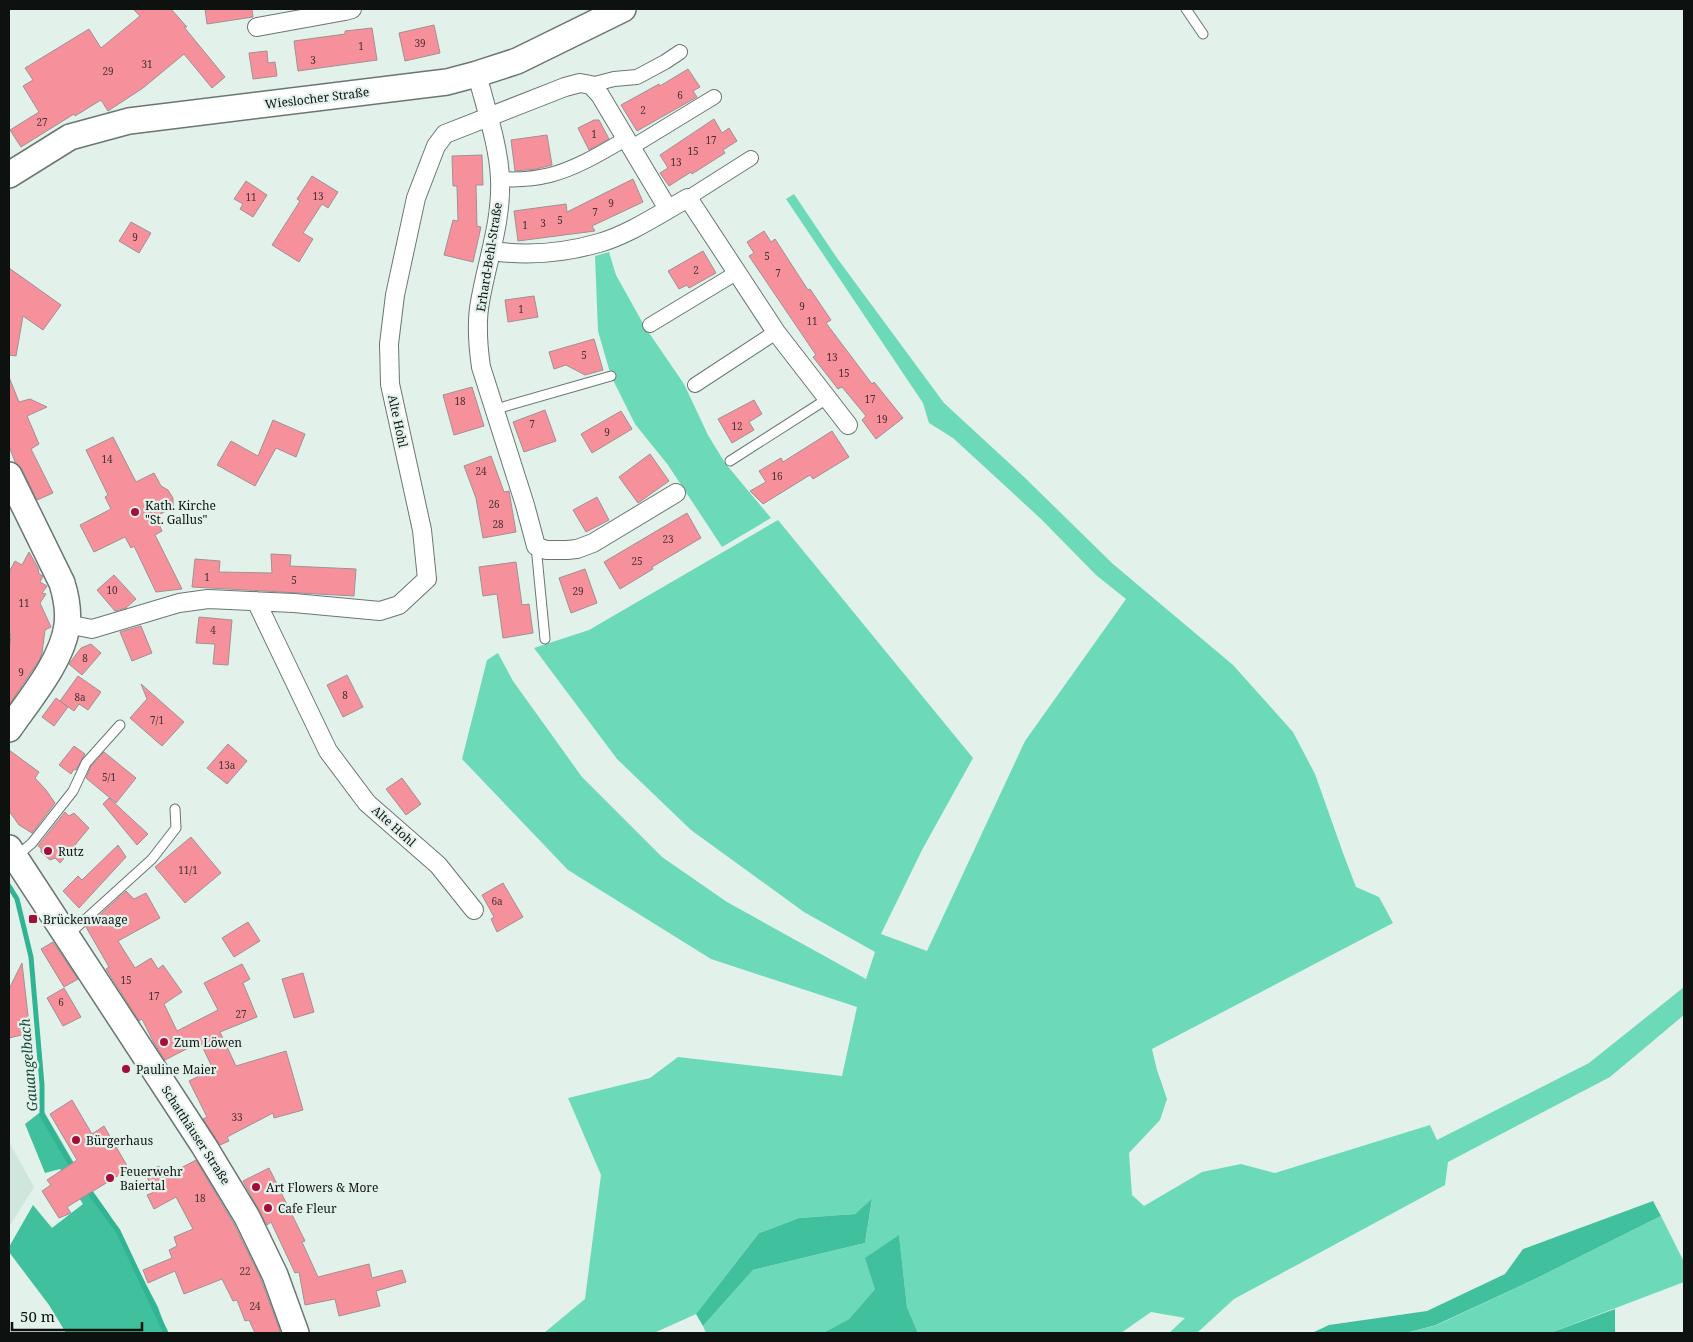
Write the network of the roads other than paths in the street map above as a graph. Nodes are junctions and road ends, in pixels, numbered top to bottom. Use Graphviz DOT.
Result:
graph roads {
  1 [pos="352,9"];
  2 [pos="623,9"];
  3 [pos="1186,9"];
  4 [pos="257,27"];
  5 [pos="1203,34"];
  6 [pos="680,52"];
  7 [pos="477,74"];
  8 [pos="591,85"];
  9 [pos="714,98"];
  10 [pos="488,116"];
  11 [pos="629,143"];
  12 [pos="751,158"];
  13 [pos="9,175"];
  14 [pos="500,179"];
  15 [pos="688,198"];
  16 [pos="668,209"];
  17 [pos="492,251"];
  18 [pos="736,273"];
  19 [pos="650,325"];
  20 [pos="776,332"];
  21 [pos="611,376"];
  22 [pos="696,385"];
  23 [pos="826,398"];
  24 [pos="496,409"];
  25 [pos="848,425"];
  26 [pos="730,461"];
  27 [pos="9,475"];
  28 [pos="676,493"];
  29 [pos="14,500"];
  30 [pos="536,546"];
  31 [pos="256,601"];
  32 [pos="67,624"];
  33 [pos="546,639"];
  34 [pos="120,725"];
  35 [pos="9,728"];
  36 [pos="175,809"];
  37 [pos="12,853"];
  38 [pos="474,910"];
  39 [pos="67,936"];
  40 [pos="296,1333"];
  1 -- 4 [label="street"];
  2 -- 7 [label="main road, Wieslocher Straße"];
  3 -- 5 [label="lane"];
  6 -- 8 [label="street"];
  7 -- 10 [label="street, Erhard-Behl-Straße"];
  7 -- 13 [label="main road, Wieslocher Straße"];
  8 -- 10 [label="street"];
  8 -- 11 [label="street"];
  9 -- 11 [label="street"];
  10 -- 14 [label="street, Erhard-Behl-Straße"];
  10 -- 31 [label="street, Alte Hohl"];
  11 -- 14 [label="street"];
  11 -- 16 [label="street"];
  12 -- 15 [label="street"];
  14 -- 17 [label="street, Erhard-Behl-Straße"];
  15 -- 16 [label="street"];
  15 -- 18 [label="street"];
  16 -- 17 [label="street"];
  17 -- 24 [label="street, Erhard-Behl-Straße"];
  18 -- 19 [label="street"];
  18 -- 20 [label="street"];
  20 -- 22 [label="street"];
  20 -- 23 [label="street"];
  21 -- 24 [label="lane"];
  23 -- 25 [label="street"];
  23 -- 26 [label="lane"];
  24 -- 30 [label="street, Erhard-Behl-Straße"];
  27 -- 29 [label="main road"];
  28 -- 30 [label="street"];
  29 -- 32 [label="main road"];
  30 -- 33 [label="lane"];
  31 -- 32 [label="street, Alte Hohl"];
  31 -- 38 [label="street, Alte Hohl"];
  32 -- 35 [label="main road"];
  34 -- 37 [label="lane"];
  36 -- 39 [label="lane"];
  37 -- 39 [label="main road, Schatthäuser Straße"];
  39 -- 40 [label="main road, Schatthäuser Straße"];
}
